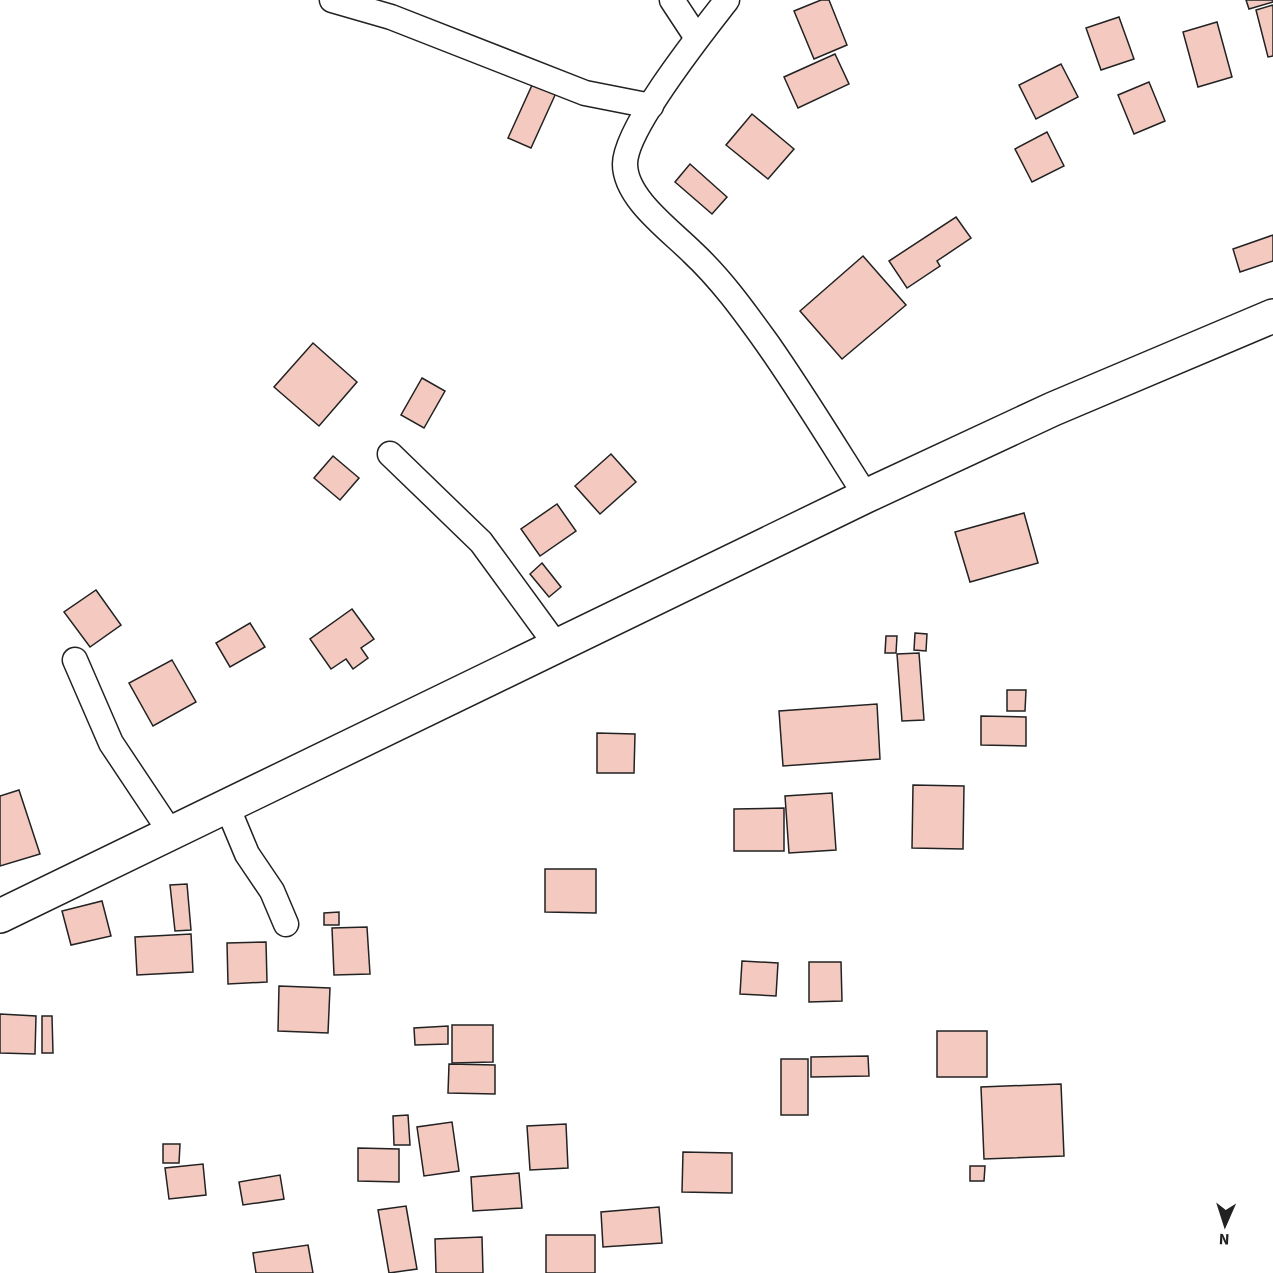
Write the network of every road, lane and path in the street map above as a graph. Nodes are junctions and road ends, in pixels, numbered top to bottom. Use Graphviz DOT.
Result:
graph roads {
  1 [pos="332,0"];
  2 [pos="672,0"];
  3 [pos="727,0"];
  4 [pos="697,38"];
  5 [pos="651,106"];
  6 [pos="1273,316"];
  7 [pos="390,454"];
  8 [pos="866,496"];
  9 [pos="557,646"];
  10 [pos="75,660"];
  11 [pos="227,806"];
  12 [pos="171,833"];
  13 [pos="0,916"];
  14 [pos="286,924"];
  1 -- 5 [label="street"];
  2 -- 4 [label="street"];
  3 -- 4 [label="street"];
  4 -- 5 [label="street"];
  5 -- 8 [label="street"];
  6 -- 8 [label="main road"];
  7 -- 9 [label="street"];
  8 -- 9 [label="main road"];
  9 -- 11 [label="main road"];
  10 -- 12 [label="street"];
  11 -- 12 [label="main road"];
  11 -- 14 [label="street"];
  12 -- 13 [label="main road"];
}
